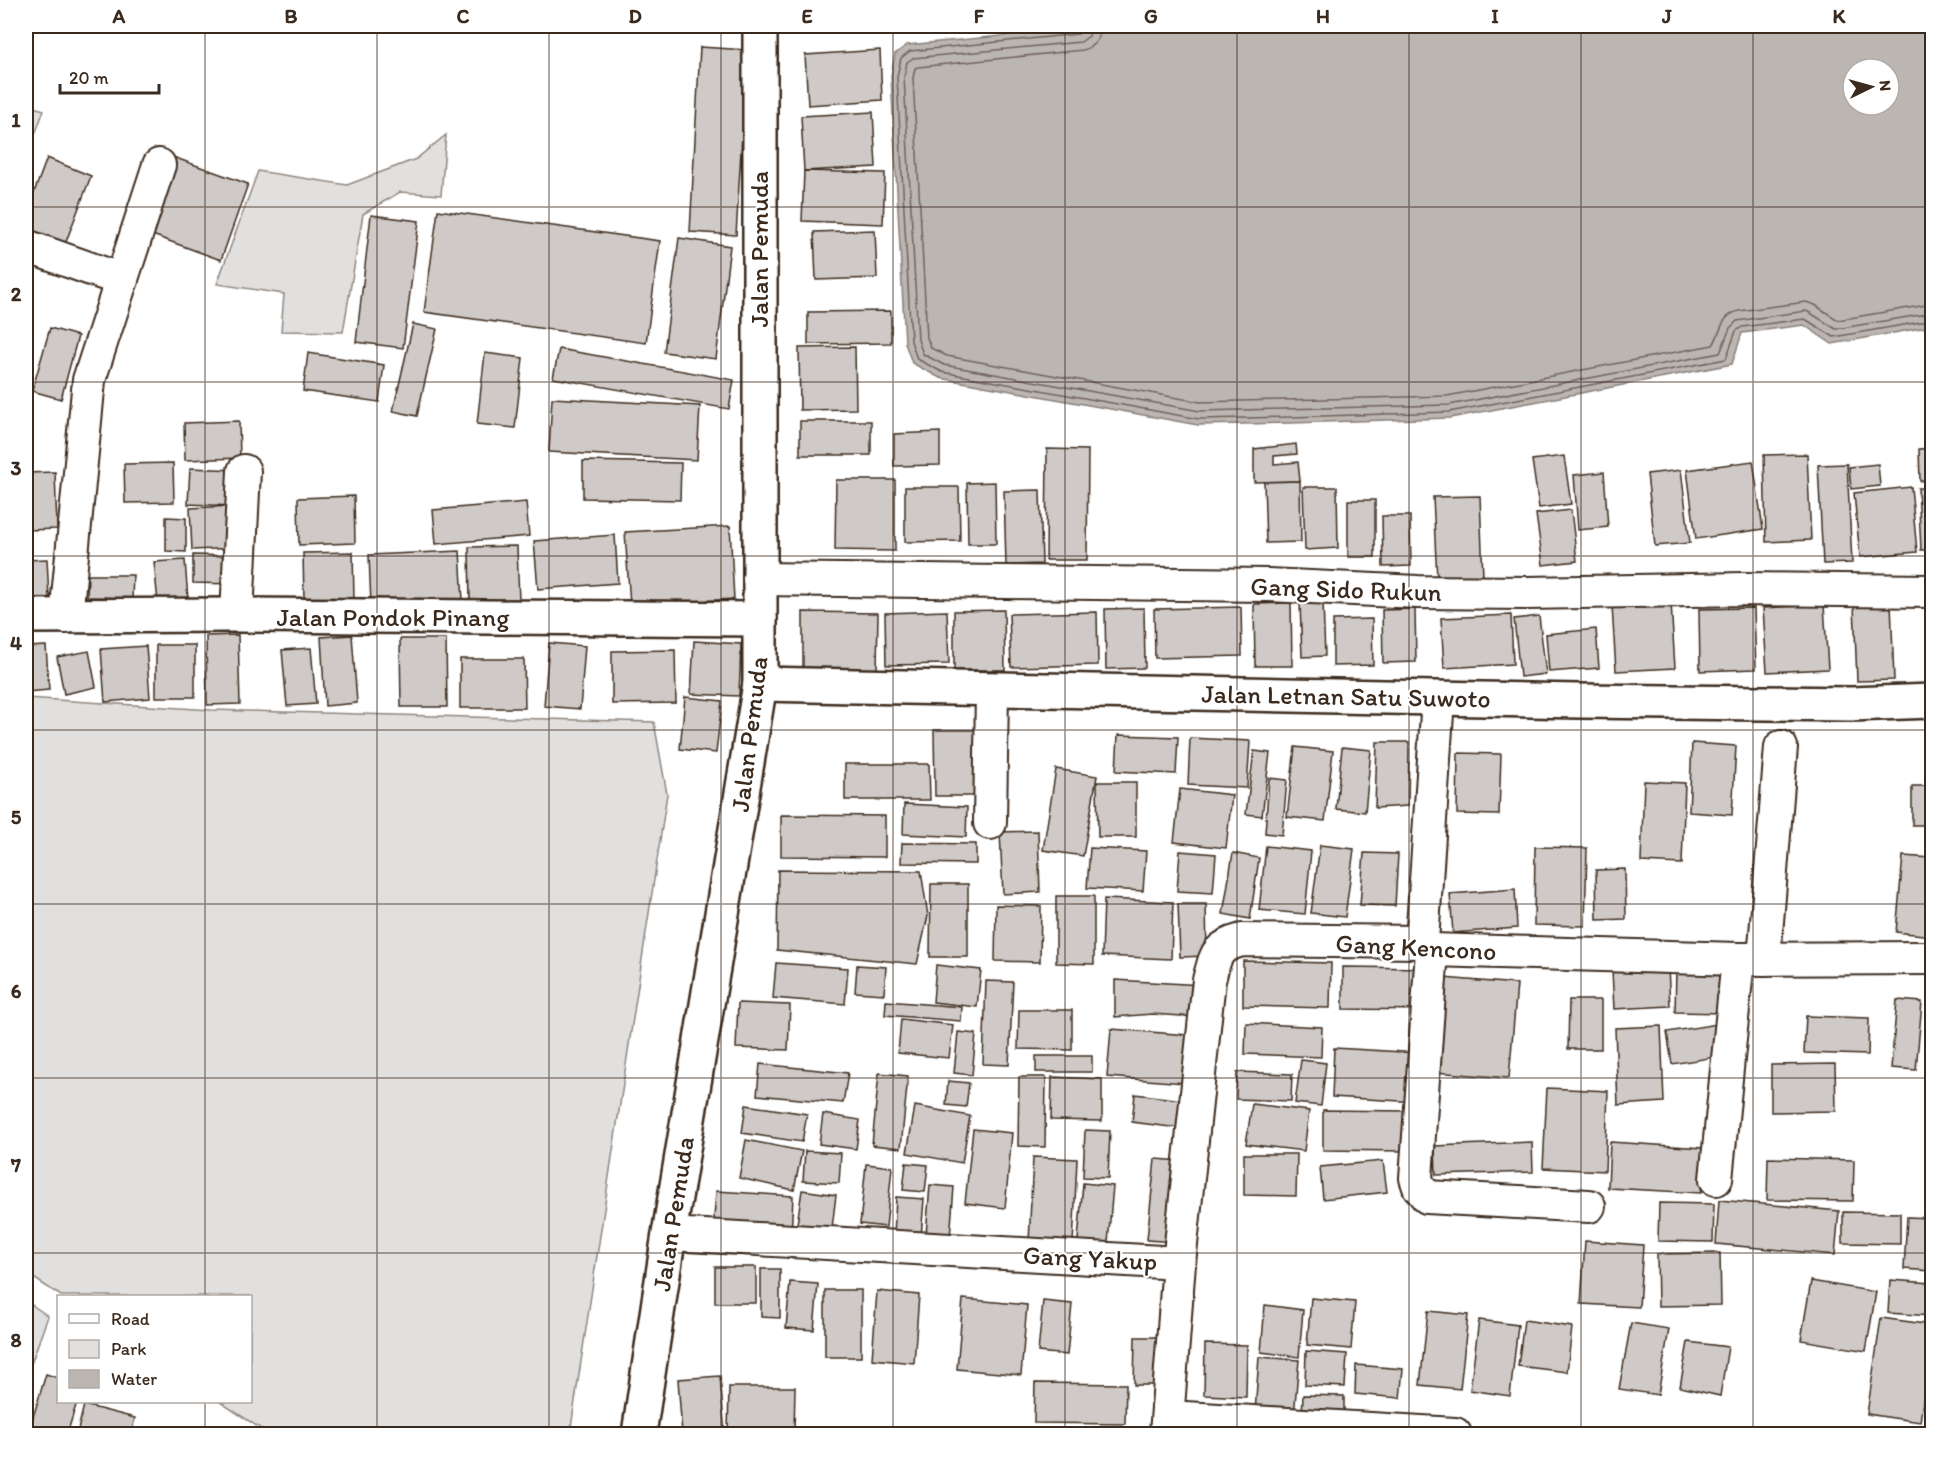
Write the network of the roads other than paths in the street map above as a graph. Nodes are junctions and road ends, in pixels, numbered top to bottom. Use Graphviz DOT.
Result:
graph roads {
  1 [pos="760,26"];
  2 [pos="159,165"];
  3 [pos="26,246"];
  4 [pos="122,280"];
  5 [pos="244,471"];
  6 [pos="759,579"];
  7 [pos="1932,591"];
  8 [pos="237,615"];
  9 [pos="26,616"];
  10 [pos="66,616"];
  11 [pos="760,619"];
  12 [pos="760,684"];
  13 [pos="993,690"];
  14 [pos="1438,698"];
  15 [pos="1932,701"];
  16 [pos="1781,747"];
  17 [pos="990,823"];
  18 [pos="1427,946"];
  19 [pos="1932,958"];
  20 [pos="1751,959"];
  21 [pos="1716,1179"];
  22 [pos="1589,1206"];
  23 [pos="669,1234"];
  24 [pos="1179,1263"];
  25 [pos="1167,1426"];
  26 [pos="639,1434"];
  27 [pos="1455,1434"];
  1 -- 6 [label="main road, Jalan Pemuda"];
  2 -- 4 [label="street"];
  3 -- 4 [label="street"];
  4 -- 10 [label="street"];
  5 -- 8 [label="street"];
  6 -- 7 [label="street, Gang Sido Rukun"];
  6 -- 11 [label="main road, Jalan Pemuda"];
  8 -- 10 [label="main road, Jalan Pondok Pinang"];
  8 -- 11 [label="main road, Jalan Pondok Pinang"];
  9 -- 10 [label="main road, Jalan Pondok Pinang"];
  11 -- 12 [label="main road, Jalan Pemuda"];
  12 -- 13 [label="main road, Jalan Letnan Satu Suwoto"];
  12 -- 23 [label="main road, Jalan Pemuda"];
  13 -- 14 [label="main road, Jalan Letnan Satu Suwoto"];
  13 -- 17 [label="street"];
  14 -- 15 [label="main road, Jalan Letnan Satu Suwoto"];
  14 -- 18 [label="street"];
  16 -- 20 [label="street"];
  18 -- 20 [label="street, Gang Kencono"];
  18 -- 22 [label="street"];
  18 -- 24 [label="street, Gang Kencono"];
  19 -- 20 [label="street, Gang Kencono"];
  20 -- 21 [label="street"];
  23 -- 24 [label="street, Gang Yakup"];
  23 -- 26 [label="main road, Jalan Pemuda"];
  24 -- 25 [label="street, Gang Yakup"];
  25 -- 27 [label="street, Gang Yakup"];
}
